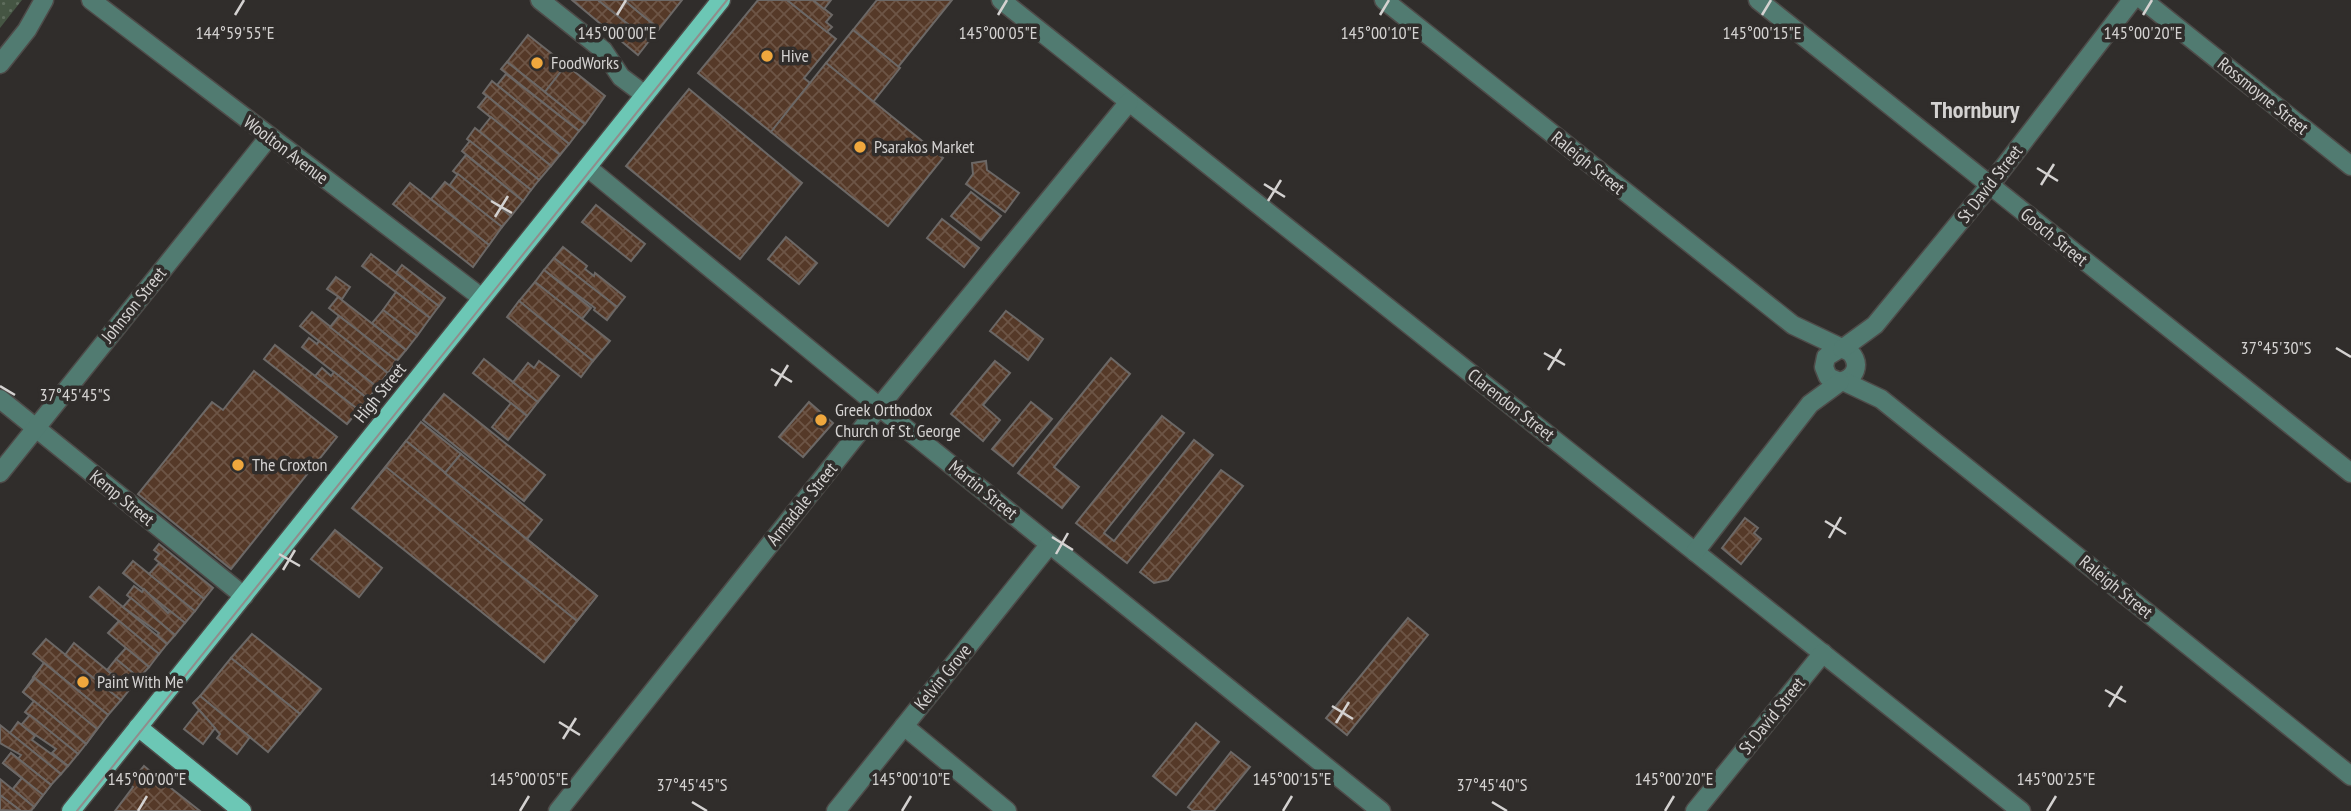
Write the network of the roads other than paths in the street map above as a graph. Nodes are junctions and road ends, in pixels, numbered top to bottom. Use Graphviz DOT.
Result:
graph roads {
  1 [pos="44,0"];
  2 [pos="60,0"];
  3 [pos="91,0"];
  4 [pos="540,0"];
  5 [pos="721,0"];
  6 [pos="1001,0"];
  7 [pos="1384,0"];
  8 [pos="1758,0"];
  9 [pos="2132,0"];
  10 [pos="2143,0"];
  11 [pos="27,30"];
  12 [pos="0,64"];
  13 [pos="645,95"];
  14 [pos="1129,102"];
  15 [pos="269,137"];
  16 [pos="2351,166"];
  17 [pos="587,167"];
  18 [pos="1990,185"];
  19 [pos="482,298"];
  20 [pos="1793,325"];
  21 [pos="1869,332"];
  22 [pos="1841,349"];
  23 [pos="1856,364"];
  24 [pos="1824,368"];
  25 [pos="1842,382"];
  26 [pos="1816,398"];
  27 [pos="1881,398"];
  28 [pos="0,399"];
  29 [pos="879,407"];
  30 [pos="36,428"];
  31 [pos="0,472"];
  32 [pos="2351,473"];
  33 [pos="1050,544"];
  34 [pos="1695,552"];
  35 [pos="244,596"];
  36 [pos="1823,653"];
  37 [pos="904,726"];
  38 [pos="138,727"];
  39 [pos="2351,776"];
  40 [pos="71,811"];
  41 [pos="242,811"];
  42 [pos="558,811"];
  43 [pos="836,811"];
  44 [pos="1007,811"];
  45 [pos="1381,811"];
  46 [pos="1695,811"];
  47 [pos="2021,811"];
  1 -- 11 [label="street"];
  2 -- 11 [label="street"];
  3 -- 15 [label="street, Woolton Avenue"];
  4 -- 13 [label="street"];
  5 -- 13 [label="main road, High Street"];
  6 -- 14 [label="street, Clarendon Street"];
  7 -- 20 [label="street, Raleigh Street"];
  8 -- 18 [label="street, Gooch Street"];
  9 -- 18 [label="street, St David Street"];
  10 -- 16 [label="street, Rossmoyne Street"];
  11 -- 12 [label="street"];
  13 -- 17 [label="main road, High Street"];
  14 -- 29 [label="street, Armadale Street"];
  14 -- 34 [label="street, Clarendon Street"];
  15 -- 19 [label="street, Woolton Avenue"];
  15 -- 30 [label="street, Johnson Street"];
  17 -- 19 [label="main road, High Street"];
  17 -- 29 [label="street, Martin Street"];
  18 -- 21 [label="street, St David Street"];
  18 -- 32 [label="street, Gooch Street"];
  19 -- 35 [label="main road, High Street"];
  20 -- 22 [label="street, Raleigh Street"];
  20 -- 24 [label="street, Raleigh Street"];
  21 -- 22 [label="street, St David Street"];
  21 -- 23 [label="street, St David Street"];
  22 -- 23 [label="street"];
  22 -- 24 [label="street"];
  23 -- 25 [label="street"];
  23 -- 27 [label="street, Raleigh Street"];
  24 -- 25 [label="street"];
  24 -- 26 [label="street"];
  25 -- 26 [label="street"];
  25 -- 27 [label="street, Raleigh Street"];
  26 -- 34 [label="street"];
  27 -- 39 [label="street, Raleigh Street"];
  28 -- 30 [label="street, Kemp Street"];
  29 -- 33 [label="street, Martin Street"];
  29 -- 42 [label="street, Armadale Street"];
  30 -- 31 [label="street, Johnson Street"];
  30 -- 35 [label="street, Kemp Street"];
  33 -- 37 [label="street, Kelvin Grove"];
  33 -- 45 [label="street, Martin Street"];
  34 -- 36 [label="street, Clarendon Street"];
  35 -- 38 [label="main road, High Street"];
  36 -- 46 [label="street, St David Street"];
  36 -- 47 [label="street, Clarendon Street"];
  37 -- 43 [label="street, Kelvin Grove"];
  37 -- 44 [label="street"];
  38 -- 40 [label="main road, High Street"];
  38 -- 41 [label="main road"];
}
